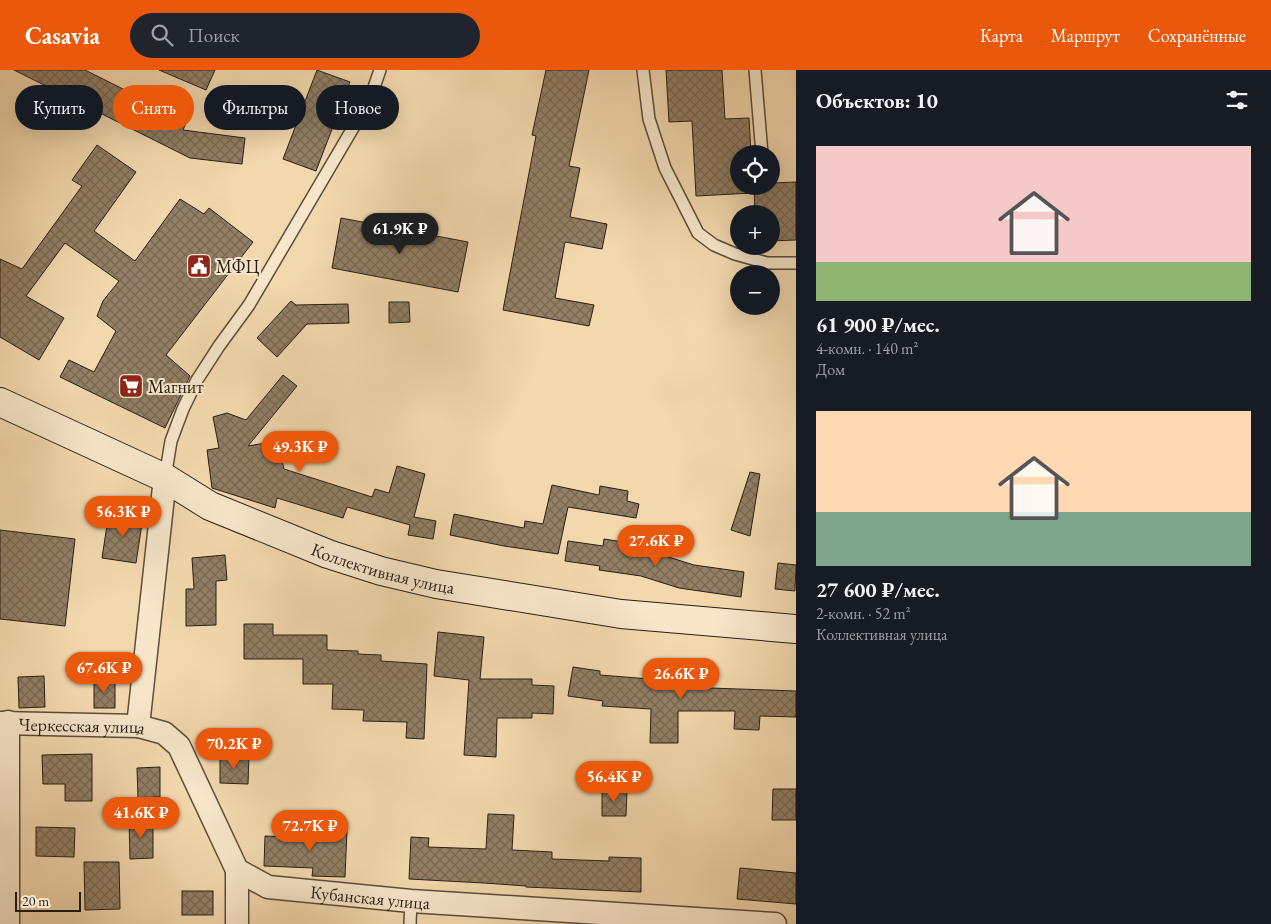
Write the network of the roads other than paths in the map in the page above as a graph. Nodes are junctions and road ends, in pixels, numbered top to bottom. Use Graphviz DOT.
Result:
graph roads {
  1 [pos="380,70"];
  2 [pos="642,70"];
  3 [pos="755,70"];
  4 [pos="761,145"];
  5 [pos="796,263"];
  6 [pos="0,402"];
  7 [pos="165,478"];
  8 [pos="796,630"];
  9 [pos="4,722"];
  10 [pos="138,726"];
  11 [pos="237,870"];
  12 [pos="411,901"];
  13 [pos="8,924"];
  14 [pos="237,924"];
  15 [pos="410,924"];
  16 [pos="775,924"];
  1 -- 7 [label="lane"];
  2 -- 5 [label="lane"];
  3 -- 4 [label="lane"];
  6 -- 7 [label="street, Коллективная улица"];
  7 -- 8 [label="street, Коллективная улица"];
  7 -- 10 [label="street"];
  9 -- 10 [label="street, Черкесская улица"];
  9 -- 13 [label="street"];
  10 -- 11 [label="street, Черкесская улица"];
  11 -- 12 [label="street, Кубанская улица"];
  11 -- 14 [label="street, Черкесская улица"];
  12 -- 15 [label="lane"];
  12 -- 16 [label="street, Кубанская улица"];
}
